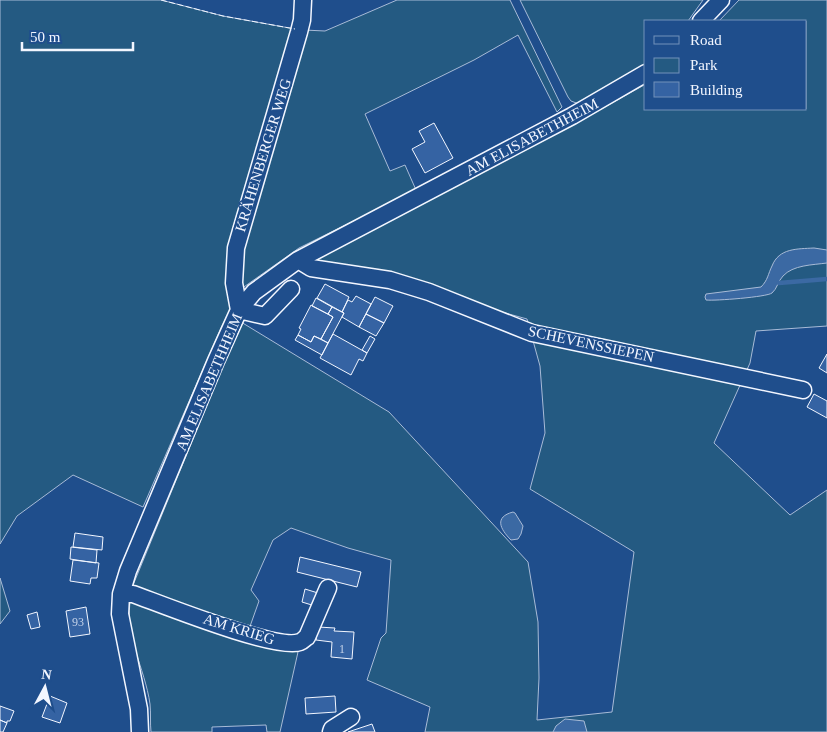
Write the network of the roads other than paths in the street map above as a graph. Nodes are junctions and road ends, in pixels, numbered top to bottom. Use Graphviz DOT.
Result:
graph roads {
  1 [pos="302,0"];
  2 [pos="721,0"];
  3 [pos="702,20"];
  4 [pos="644,74"];
  5 [pos="298,260"];
  6 [pos="291,289"];
  7 [pos="239,310"];
  8 [pos="803,390"];
  9 [pos="328,588"];
  10 [pos="120,594"];
  11 [pos="351,717"];
  12 [pos="140,732"];
  13 [pos="331,732"];
  1 -- 7 [label="street, KRÄHENBERGER WEG"];
  2 -- 3 [label="street"];
  4 -- 5 [label="street, AM ELISABETHHEIM"];
  5 -- 7 [label="street, AM ELISABETHHEIM"];
  5 -- 8 [label="street, SCHEVENSSIEPEN"];
  6 -- 7 [label="street"];
  7 -- 10 [label="street, AM ELISABETHHEIM"];
  9 -- 10 [label="street, AM KRIEG"];
  10 -- 12 [label="street, AM ELISABETHHEIM"];
  11 -- 13 [label="street"];
}
